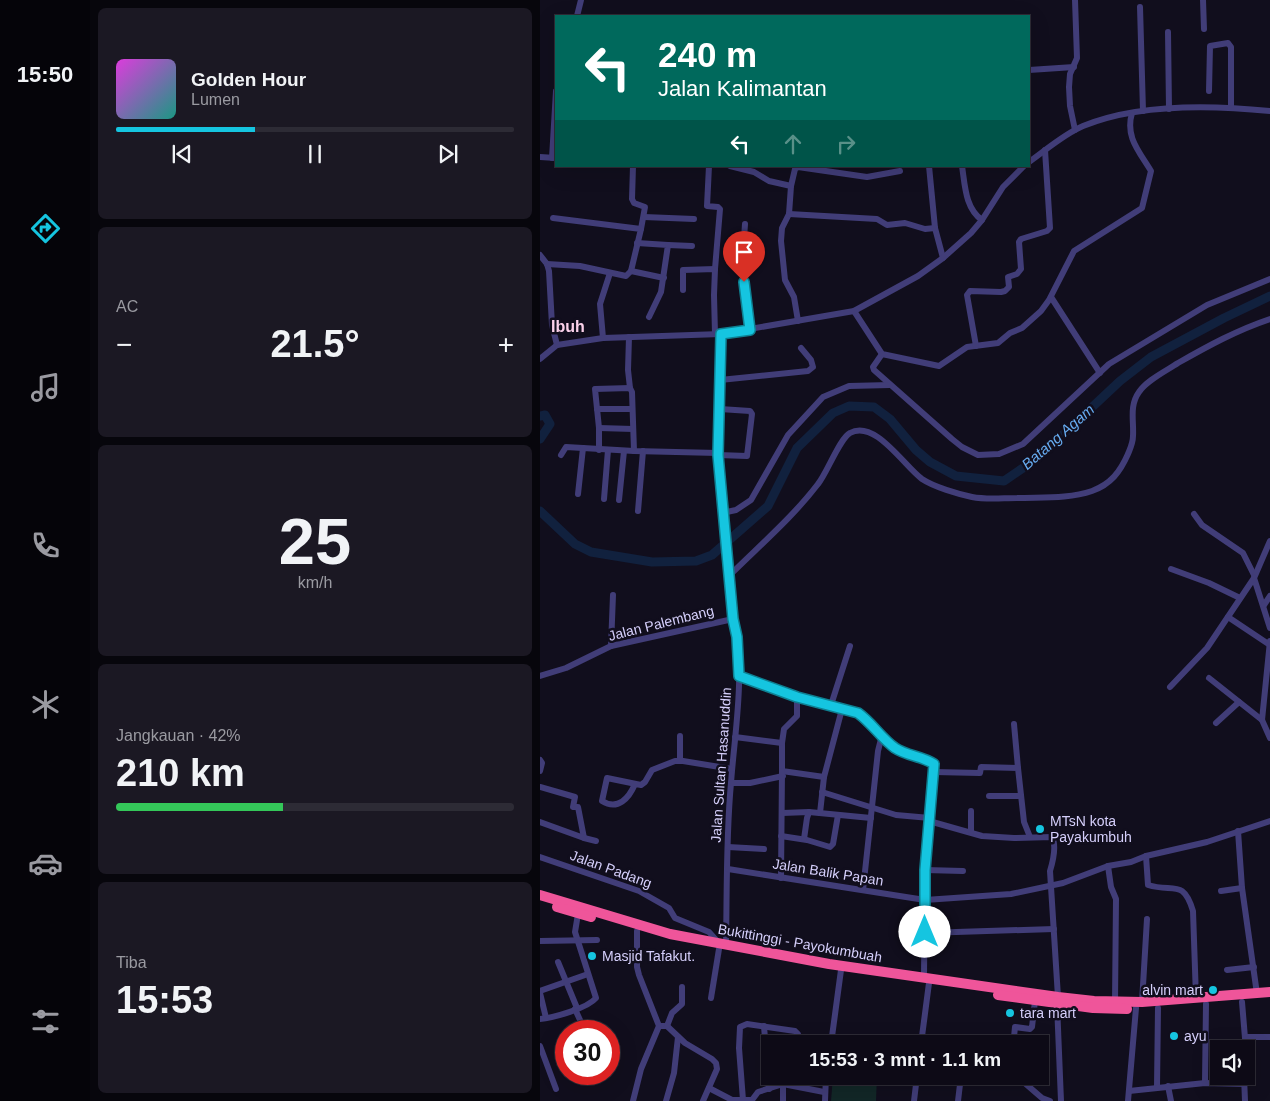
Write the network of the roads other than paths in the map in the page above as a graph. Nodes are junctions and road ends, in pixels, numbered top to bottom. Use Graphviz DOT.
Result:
graph roads {
  1 [pos="581,0"];
  2 [pos="1075,0"];
  3 [pos="1203,0"];
  4 [pos="1140,7"];
  5 [pos="577,15"];
  6 [pos="1204,29"];
  7 [pos="1168,32"];
  8 [pos="1074,67"];
  9 [pos="1030,70"];
  10 [pos="1209,91"];
  11 [pos="1231,107"];
  12 [pos="1169,109"];
  13 [pos="1143,111"];
  14 [pos="1270,111"];
  15 [pos="1132,112"];
  16 [pos="555,124"];
  17 [pos="1075,130"];
  18 [pos="1045,150"];
  19 [pos="540,157"];
  20 [pos="554,158"];
  21 [pos="1030,161"];
  22 [pos="633,167"];
  23 [pos="709,167"];
  24 [pos="738,167"];
  25 [pos="929,167"];
  26 [pos="962,167"];
  27 [pos="1023,167"];
  28 [pos="754,169"];
  29 [pos="900,171"];
  30 [pos="790,186"];
  31 [pos="789,214"];
  32 [pos="644,217"];
  33 [pos="552,218"];
  34 [pos="694,219"];
  35 [pos="982,220"];
  36 [pos="745,224"];
  37 [pos="935,228"];
  38 [pos="641,229"];
  39 [pos="637,243"];
  40 [pos="668,245"];
  41 [pos="692,246"];
  42 [pos="540,255"];
  43 [pos="943,258"];
  44 [pos="547,264"];
  45 [pos="715,269"];
  46 [pos="631,271"];
  47 [pos="610,273"];
  48 [pos="664,278"];
  49 [pos="1270,279"];
  50 [pos="683,290"];
  51 [pos="1050,297"];
  52 [pos="854,311"];
  53 [pos="649,317"];
  54 [pos="1270,319"];
  55 [pos="798,321"];
  56 [pos="750,330"];
  57 [pos="718,334"];
  58 [pos="629,337"];
  59 [pos="603,338"];
  60 [pos="557,345"];
  61 [pos="976,346"];
  62 [pos="801,348"];
  63 [pos="882,354"];
  64 [pos="540,359"];
  65 [pos="1100,373"];
  66 [pos="720,380"];
  67 [pos="890,385"];
  68 [pos="630,388"];
  69 [pos="597,409"];
  70 [pos="632,409"];
  71 [pos="720,409"];
  72 [pos="599,428"];
  73 [pos="633,429"];
  74 [pos="582,448"];
  75 [pos="598,450"];
  76 [pos="608,450"];
  77 [pos="624,451"];
  78 [pos="634,451"];
  79 [pos="643,451"];
  80 [pos="718,454"];
  81 [pos="561,455"];
  82 [pos="578,494"];
  83 [pos="604,499"];
  84 [pos="619,500"];
  85 [pos="638,510"];
  86 [pos="722,513"];
  87 [pos="1194,514"];
  88 [pos="1270,542"];
  89 [pos="1170,569"];
  90 [pos="728,576"];
  91 [pos="1254,576"];
  92 [pos="613,595"];
  93 [pos="1270,596"];
  94 [pos="1240,598"];
  95 [pos="1264,605"];
  96 [pos="1228,617"];
  97 [pos="733,619"];
  98 [pos="1270,628"];
  99 [pos="1270,641"];
  100 [pos="611,646"];
  101 [pos="850,646"];
  102 [pos="1270,646"];
  103 [pos="540,676"];
  104 [pos="739,676"];
  105 [pos="1209,678"];
  106 [pos="1170,687"];
  107 [pos="797,697"];
  108 [pos="1264,700"];
  109 [pos="1238,702"];
  110 [pos="831,705"];
  111 [pos="1270,705"];
  112 [pos="842,709"];
  113 [pos="1262,720"];
  114 [pos="1216,723"];
  115 [pos="1014,724"];
  116 [pos="882,735"];
  117 [pos="680,736"];
  118 [pos="735,736"];
  119 [pos="1270,738"];
  120 [pos="782,743"];
  121 [pos="540,760"];
  122 [pos="680,761"];
  123 [pos="1018,768"];
  124 [pos="732,769"];
  125 [pos="540,771"];
  126 [pos="934,772"];
  127 [pos="782,774"];
  128 [pos="824,776"];
  129 [pos="730,783"];
  130 [pos="635,784"];
  131 [pos="540,787"];
  132 [pos="822,792"];
  133 [pos="989,796"];
  134 [pos="1021,796"];
  135 [pos="872,807"];
  136 [pos="971,811"];
  137 [pos="809,812"];
  138 [pos="782,813"];
  139 [pos="820,813"];
  140 [pos="838,815"];
  141 [pos="871,818"];
  142 [pos="930,819"];
  143 [pos="1270,821"];
  144 [pos="540,822"];
  145 [pos="1238,831"];
  146 [pos="971,832"];
  147 [pos="781,836"];
  148 [pos="1030,837"];
  149 [pos="584,838"];
  150 [pos="804,839"];
  151 [pos="596,841"];
  152 [pos="728,847"];
  153 [pos="764,848"];
  154 [pos="1146,856"];
  155 [pos="540,857"];
  156 [pos="1108,866"];
  157 [pos="728,869"];
  158 [pos="925,870"];
  159 [pos="963,871"];
  160 [pos="781,878"];
  161 [pos="1051,884"];
  162 [pos="1242,888"];
  163 [pos="863,890"];
  164 [pos="1221,891"];
  165 [pos="540,895"];
  166 [pos="925,900"];
  167 [pos="540,902"];
  168 [pos="578,914"];
  169 [pos="1148,919"];
  170 [pos="1054,929"];
  171 [pos="637,931"];
  172 [pos="925,932"];
  173 [pos="578,940"];
  174 [pos="598,940"];
  175 [pos="540,941"];
  176 [pos="721,945"];
  177 [pos="558,962"];
  178 [pos="1254,967"];
  179 [pos="841,970"];
  180 [pos="1227,970"];
  181 [pos="879,973"];
  182 [pos="588,974"];
  183 [pos="926,980"];
  184 [pos="566,982"];
  185 [pos="682,987"];
  186 [pos="540,992"];
  187 [pos="1270,992"];
  188 [pos="1257,994"];
  189 [pos="711,998"];
  190 [pos="1196,998"];
  191 [pos="1270,998"];
  192 [pos="1058,1000"];
  193 [pos="1034,1001"];
  194 [pos="1115,1002"];
  195 [pos="1242,1002"];
  196 [pos="1176,1003"];
  197 [pos="1206,1004"];
  198 [pos="1139,1005"];
  199 [pos="1158,1008"];
  200 [pos="576,1009"];
  201 [pos="543,1019"];
  202 [pos="580,1020"];
  203 [pos="659,1026"];
  204 [pos="667,1026"];
  205 [pos="764,1026"];
  206 [pos="798,1035"];
  207 [pos="832,1035"];
  208 [pos="922,1035"];
  209 [pos="1014,1035"];
  210 [pos="1270,1036"];
  211 [pos="678,1037"];
  212 [pos="1245,1037"];
  213 [pos="1245,1040"];
  214 [pos="540,1046"];
  215 [pos="1204,1083"];
  216 [pos="1210,1083"];
  217 [pos="780,1085"];
  218 [pos="783,1085"];
  219 [pos="788,1085"];
  220 [pos="825,1085"];
  221 [pos="916,1085"];
  222 [pos="960,1085"];
  223 [pos="1027,1085"];
  224 [pos="1244,1085"];
  225 [pos="1168,1086"];
  226 [pos="709,1088"];
  227 [pos="1157,1088"];
  228 [pos="556,1089"];
  229 [pos="769,1089"];
  230 [pos="1129,1091"];
  231 [pos="824,1092"];
  232 [pos="732,1100"];
  233 [pos="743,1100"];
  234 [pos="634,1101"];
  235 [pos="666,1101"];
  236 [pos="703,1101"];
  237 [pos="783,1101"];
  238 [pos="825,1101"];
  239 [pos="914,1101"];
  240 [pos="958,1101"];
  241 [pos="1050,1101"];
  242 [pos="1062,1101"];
  243 [pos="1128,1101"];
  244 [pos="1171,1101"];
  245 [pos="1245,1101"];
  1 -- 5 [label="street"];
  2 -- 8 [label="street"];
  3 -- 6 [label="street"];
  4 -- 13 [label="street"];
  7 -- 12 [label="street"];
  8 -- 9 [label="street"];
  8 -- 17 [label="street"];
  10 -- 11 [label="street"];
  11 -- 12 [label="street"];
  11 -- 14 [label="street"];
  12 -- 13 [label="street"];
  13 -- 15 [label="street"];
  15 -- 17 [label="street"];
  15 -- 51 [label="street"];
  16 -- 20 [label="street"];
  17 -- 18 [label="street"];
  18 -- 21 [label="street"];
  18 -- 61 [label="street"];
  19 -- 20 [label="street"];
  22 -- 32 [label="street"];
  23 -- 45 [label="street, Jalan Sultan Hasanuddin"];
  24 -- 28 [label="street"];
  25 -- 37 [label="street"];
  26 -- 35 [label="street"];
  27 -- 35 [label="street"];
  28 -- 30 [label="street"];
  29 -- 30 [label="street"];
  30 -- 31 [label="street"];
  31 -- 37 [label="street"];
  31 -- 55 [label="street"];
  32 -- 34 [label="street"];
  32 -- 38 [label="street"];
  33 -- 38 [label="street"];
  35 -- 43 [label="street"];
  36 -- 56 [label="street"];
  37 -- 43 [label="street"];
  38 -- 39 [label="street"];
  39 -- 40 [label="street"];
  39 -- 46 [label="street"];
  40 -- 41 [label="street"];
  40 -- 48 [label="street"];
  42 -- 44 [label="street"];
  43 -- 52 [label="street"];
  44 -- 47 [label="street"];
  44 -- 60 [label="street"];
  45 -- 50 [label="street"];
  45 -- 57 [label="street, Jalan Sultan Hasanuddin"];
  46 -- 47 [label="street"];
  46 -- 48 [label="street"];
  47 -- 59 [label="street"];
  48 -- 53 [label="street"];
  49 -- 65 [label="street"];
  51 -- 61 [label="street"];
  51 -- 65 [label="street"];
  52 -- 55 [label="street"];
  52 -- 63 [label="street"];
  54 -- 90 [label="street"];
  55 -- 56 [label="street"];
  56 -- 57 [label="street"];
  57 -- 58 [label="street"];
  57 -- 66 [label="street, Jalan Sultan Hasanuddin"];
  58 -- 59 [label="street"];
  58 -- 68 [label="street"];
  59 -- 60 [label="street"];
  60 -- 64 [label="street"];
  61 -- 63 [label="street"];
  62 -- 66 [label="street"];
  63 -- 67 [label="street"];
  65 -- 67 [label="street"];
  66 -- 71 [label="street, Jalan Sultan Hasanuddin"];
  67 -- 86 [label="street"];
  68 -- 69 [label="street"];
  68 -- 70 [label="street"];
  69 -- 70 [label="street"];
  69 -- 72 [label="street"];
  70 -- 73 [label="street"];
  71 -- 80 [label="street, Jalan Sultan Hasanuddin"];
  71 -- 80 [label="street"];
  72 -- 73 [label="street"];
  72 -- 75 [label="street"];
  73 -- 78 [label="street"];
  74 -- 75 [label="street"];
  74 -- 81 [label="street"];
  74 -- 82 [label="street"];
  75 -- 76 [label="street"];
  76 -- 77 [label="street"];
  76 -- 83 [label="street"];
  77 -- 78 [label="street"];
  77 -- 84 [label="street"];
  78 -- 79 [label="street"];
  79 -- 80 [label="street"];
  79 -- 85 [label="street"];
  80 -- 86 [label="street, Jalan Sultan Hasanuddin"];
  86 -- 90 [label="street, Jalan Sultan Hasanuddin"];
  87 -- 91 [label="street"];
  88 -- 91 [label="street"];
  89 -- 94 [label="street"];
  90 -- 97 [label="street, Jalan Sultan Hasanuddin"];
  91 -- 94 [label="street"];
  91 -- 95 [label="street"];
  92 -- 100 [label="street"];
  93 -- 95 [label="street"];
  94 -- 96 [label="street"];
  95 -- 98 [label="street"];
  96 -- 102 [label="street"];
  96 -- 106 [label="street"];
  97 -- 100 [label="street, Jalan Palembang"];
  97 -- 104 [label="street, Jalan Sultan Hasanuddin"];
  99 -- 102 [label="street"];
  100 -- 103 [label="street, Jalan Palembang"];
  101 -- 110 [label="street"];
  102 -- 108 [label="street"];
  104 -- 107 [label="street"];
  104 -- 118 [label="street, Jalan Sultan Hasanuddin"];
  105 -- 109 [label="street"];
  107 -- 110 [label="street"];
  107 -- 120 [label="street"];
  108 -- 111 [label="street"];
  108 -- 113 [label="street"];
  109 -- 113 [label="street"];
  109 -- 114 [label="street"];
  110 -- 112 [label="street"];
  112 -- 116 [label="street"];
  112 -- 128 [label="street"];
  113 -- 119 [label="street"];
  115 -- 123 [label="street"];
  116 -- 126 [label="street"];
  116 -- 135 [label="street"];
  117 -- 122 [label="street"];
  118 -- 120 [label="street"];
  118 -- 124 [label="street, Jalan Sultan Hasanuddin"];
  120 -- 127 [label="street"];
  121 -- 125 [label="street"];
  122 -- 124 [label="street"];
  122 -- 130 [label="street"];
  123 -- 126 [label="street"];
  123 -- 134 [label="street"];
  124 -- 129 [label="street, Jalan Sultan Hasanuddin"];
  126 -- 142 [label="street"];
  127 -- 128 [label="street"];
  127 -- 129 [label="street"];
  127 -- 138 [label="street"];
  128 -- 132 [label="street"];
  129 -- 152 [label="street, Jalan Sultan Hasanuddin"];
  130 -- 130 [label="street"];
  131 -- 149 [label="street"];
  132 -- 135 [label="street"];
  132 -- 139 [label="street"];
  133 -- 134 [label="street"];
  134 -- 148 [label="street"];
  135 -- 141 [label="street"];
  135 -- 142 [label="street"];
  136 -- 146 [label="street"];
  137 -- 138 [label="street"];
  137 -- 139 [label="street"];
  137 -- 150 [label="street"];
  138 -- 147 [label="street"];
  139 -- 140 [label="street"];
  140 -- 141 [label="street"];
  140 -- 150 [label="street"];
  141 -- 163 [label="street"];
  142 -- 146 [label="street"];
  142 -- 158 [label="street"];
  143 -- 145 [label="street, Jalan Balik Papan"];
  144 -- 149 [label="street"];
  145 -- 154 [label="street, Jalan Balik Papan"];
  145 -- 162 [label="street"];
  146 -- 148 [label="street"];
  147 -- 150 [label="street"];
  147 -- 160 [label="street"];
  148 -- 161 [label="street"];
  149 -- 151 [label="street"];
  152 -- 153 [label="street"];
  152 -- 157 [label="street, Jalan Sultan Hasanuddin"];
  154 -- 156 [label="street, Jalan Balik Papan"];
  154 -- 190 [label="street"];
  155 -- 176 [label="street, Jalan Padang"];
  156 -- 161 [label="street, Jalan Balik Papan"];
  156 -- 194 [label="street"];
  157 -- 160 [label="street, Jalan Balik Papan"];
  157 -- 176 [label="street, Jalan Sultan Hasanuddin"];
  158 -- 159 [label="street"];
  158 -- 166 [label="street"];
  160 -- 163 [label="street, Jalan Balik Papan"];
  161 -- 166 [label="street, Jalan Balik Papan"];
  161 -- 170 [label="street"];
  162 -- 164 [label="street"];
  162 -- 178 [label="street"];
  163 -- 166 [label="street, Jalan Balik Papan"];
  165 -- 176 [label="highway, Bukittinggi - Payokumbuah"];
  166 -- 172 [label="street"];
  167 -- 168 [label="highway, Bukittinggi - Payokumbuah"];
  168 -- 171 [label="highway, Bukittinggi - Payokumbuah"];
  168 -- 173 [label="street"];
  169 -- 198 [label="street"];
  170 -- 172 [label="street"];
  170 -- 192 [label="street"];
  171 -- 176 [label="highway, Bukittinggi - Payokumbuah"];
  171 -- 203 [label="street"];
  172 -- 183 [label="street"];
  173 -- 174 [label="street"];
  173 -- 175 [label="street"];
  173 -- 182 [label="street"];
  176 -- 179 [label="highway, Bukittinggi - Payokumbuah"];
  176 -- 181 [label="highway, Bukittinggi - Payokumbuah"];
  176 -- 189 [label="street, Jalan Sultan Hasanuddin"];
  177 -- 184 [label="street"];
  178 -- 180 [label="street"];
  178 -- 188 [label="street"];
  179 -- 181 [label="highway, Bukittinggi - Payokumbuah"];
  179 -- 207 [label="street"];
  181 -- 183 [label="highway, Bukittinggi - Payokumbuah"];
  182 -- 184 [label="street"];
  182 -- 200 [label="street"];
  183 -- 192 [label="highway, Bukittinggi - Payokumbuah"];
  183 -- 193 [label="highway, Bukittinggi - Payokumbuah"];
  183 -- 208 [label="street"];
  184 -- 186 [label="street"];
  184 -- 200 [label="street"];
  185 -- 204 [label="street"];
  186 -- 201 [label="street"];
  187 -- 188 [label="highway, Bukittinggi - Payokumbuah"];
  188 -- 190 [label="highway, Bukittinggi - Payokumbuah"];
  190 -- 196 [label="highway, Bukittinggi - Payokumbuah"];
  191 -- 195 [label="highway, Bukittinggi - Payokumbuah"];
  192 -- 193 [label="highway, Bukittinggi - Payokumbuah"];
  192 -- 194 [label="highway, Bukittinggi - Payokumbuah"];
  192 -- 198 [label="highway, Bukittinggi - Payokumbuah"];
  192 -- 242 [label="street"];
  193 -- 209 [label="street"];
  194 -- 198 [label="highway, Bukittinggi - Payokumbuah"];
  195 -- 197 [label="highway, Bukittinggi - Payokumbuah"];
  195 -- 212 [label="street"];
  196 -- 197 [label="highway, Bukittinggi - Payokumbuah"];
  196 -- 198 [label="highway, Bukittinggi - Payokumbuah"];
  196 -- 199 [label="highway, Bukittinggi - Payokumbuah"];
  197 -- 215 [label="street"];
  198 -- 199 [label="highway, Bukittinggi - Payokumbuah"];
  198 -- 230 [label="street"];
  199 -- 227 [label="street"];
  200 -- 201 [label="street"];
  200 -- 202 [label="street"];
  203 -- 204 [label="street"];
  203 -- 234 [label="street"];
  204 -- 211 [label="street"];
  205 -- 206 [label="street"];
  205 -- 229 [label="street"];
  205 -- 233 [label="street"];
  210 -- 212 [label="street"];
  211 -- 226 [label="street"];
  211 -- 235 [label="street"];
  212 -- 213 [label="street"];
  214 -- 228 [label="street"];
  215 -- 216 [label="street"];
  215 -- 225 [label="street"];
  217 -- 229 [label="street"];
  218 -- 237 [label="street"];
  219 -- 231 [label="street"];
  220 -- 231 [label="street"];
  221 -- 239 [label="street"];
  222 -- 240 [label="street"];
  223 -- 241 [label="street"];
  224 -- 245 [label="street"];
  225 -- 227 [label="street"];
  225 -- 244 [label="street"];
  226 -- 232 [label="street"];
  226 -- 236 [label="street"];
  227 -- 230 [label="street"];
  229 -- 233 [label="street"];
  230 -- 243 [label="street"];
  231 -- 238 [label="street"];
  232 -- 233 [label="street"];
}
